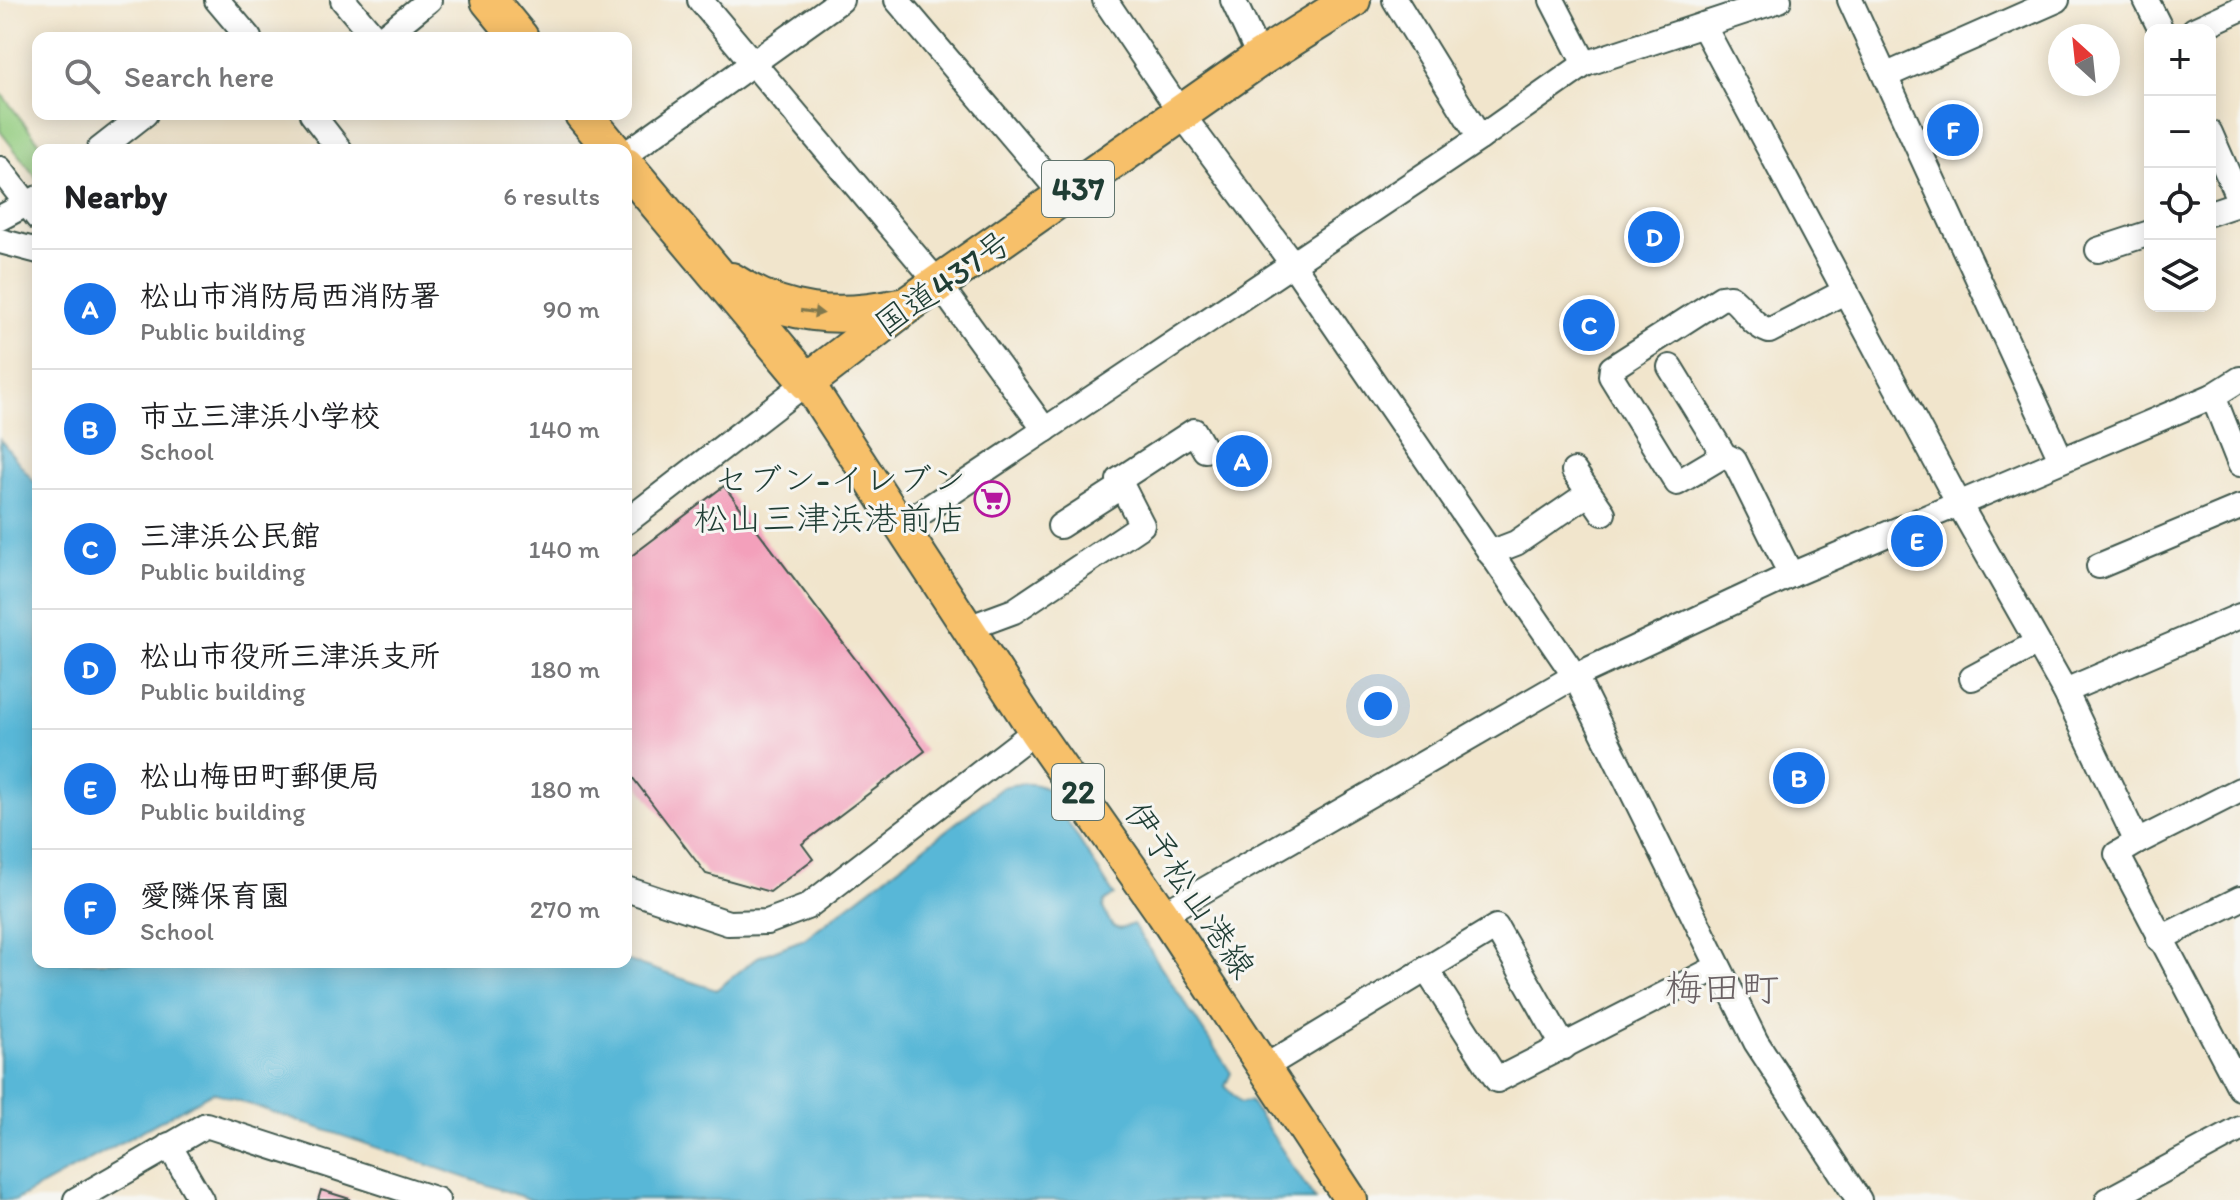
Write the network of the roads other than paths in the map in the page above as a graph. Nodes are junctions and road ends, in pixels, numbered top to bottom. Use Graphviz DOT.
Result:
graph roads {
  1 [pos="217,0"];
  2 [pos="343,0"];
  3 [pos="429,0"];
  4 [pos="489,0"];
  5 [pos="700,0"];
  6 [pos="841,0"];
  7 [pos="897,0"];
  8 [pos="1105,0"];
  9 [pos="1233,0"];
  10 [pos="1352,0"];
  11 [pos="1395,0"];
  12 [pos="1552,0"];
  13 [pos="1779,0"];
  14 [pos="1850,0"];
  15 [pos="2057,0"];
  16 [pos="2146,0"];
  17 [pos="2240,9"];
  18 [pos="2158,24"];
  19 [pos="2207,24"];
  20 [pos="1703,25"];
  21 [pos="242,32"];
  22 [pos="370,32"];
  23 [pos="389,32"];
  24 [pos="515,32"];
  25 [pos="1260,58"];
  26 [pos="753,61"];
  27 [pos="1585,64"];
  28 [pos="1887,75"];
  29 [pos="1183,116"];
  30 [pos="137,120"];
  31 [pos="317,120"];
  32 [pos="588,120"];
  33 [pos="1480,138"];
  34 [pos="107,144"];
  35 [pos="335,144"];
  36 [pos="608,144"];
  37 [pos="2216,147"];
  38 [pos="632,150"];
  39 [pos="0,169"];
  40 [pos="632,173"];
  41 [pos="1065,198"];
  42 [pos="2240,202"];
  43 [pos="32,204"];
  44 [pos="32,208"];
  45 [pos="2216,211"];
  46 [pos="0,218"];
  47 [pos="2144,235"];
  48 [pos="0,241"];
  49 [pos="32,249"];
  50 [pos="2098,250"];
  51 [pos="1292,263"];
  52 [pos="716,272"];
  53 [pos="939,284"];
  54 [pos="1846,291"];
  55 [pos="906,306"];
  56 [pos="1670,367"];
  57 [pos="2240,379"];
  58 [pos="807,382"];
  59 [pos="2213,396"];
  60 [pos="1045,430"];
  61 [pos="1205,450"];
  62 [pos="1724,455"];
  63 [pos="2061,459"];
  64 [pos="2240,464"];
  65 [pos="1574,471"];
  66 [pos="1122,486"];
  67 [pos="1959,504"];
  68 [pos="2240,507"];
  69 [pos="632,516"];
  70 [pos="903,525"];
  71 [pos="1060,526"];
  72 [pos="1490,553"];
  73 [pos="2099,566"];
  74 [pos="1791,575"];
  75 [pos="2240,616"];
  76 [pos="968,628"];
  77 [pos="2037,643"];
  78 [pos="1575,676"];
  79 [pos="1972,678"];
  80 [pos="2065,691"];
  81 [pos="1035,731"];
  82 [pos="2240,790"];
  83 [pos="2137,842"];
  84 [pos="632,891"];
  85 [pos="2239,901"];
  86 [pos="1163,914"];
  87 [pos="2159,939"];
  88 [pos="1718,967"];
  89 [pos="1426,969"];
  90 [pos="1564,1047"];
  91 [pos="1263,1068"];
  92 [pos="2240,1088"];
  93 [pos="2240,1129"];
  94 [pos="169,1145"];
  95 [pos="76,1200"];
  96 [pos="201,1200"];
  97 [pos="437,1200"];
  98 [pos="1351,1200"];
  99 [pos="1859,1200"];
  100 [pos="2108,1200"];
  1 -- 21 [label="street"];
  2 -- 22 [label="street"];
  3 -- 23 [label="street"];
  4 -- 24 [label="highway"];
  5 -- 26 [label="street"];
  6 -- 26 [label="street"];
  7 -- 41 [label="street"];
  8 -- 29 [label="street"];
  9 -- 25 [label="street"];
  10 -- 25 [label="highway, 国道437号 / 437"];
  11 -- 33 [label="street"];
  12 -- 27 [label="street"];
  13 -- 20 [label="street"];
  14 -- 28 [label="street"];
  15 -- 28 [label="street"];
  16 -- 18 [label="street"];
  17 -- 19 [label="street"];
  20 -- 27 [label="street"];
  20 -- 54 [label="street"];
  25 -- 29 [label="highway, 国道437号 / 437"];
  26 -- 38 [label="street"];
  26 -- 53 [label="street"];
  27 -- 33 [label="street"];
  28 -- 63 [label="street"];
  29 -- 41 [label="highway, 国道437号 / 437"];
  29 -- 51 [label="street"];
  30 -- 34 [label="street"];
  31 -- 35 [label="street"];
  32 -- 36 [label="highway"];
  33 -- 51 [label="street"];
  37 -- 42 [label="street"];
  39 -- 43 [label="street"];
  40 -- 52 [label="highway"];
  41 -- 53 [label="highway, 国道437号 / 437"];
  42 -- 45 [label="street"];
  44 -- 46 [label="street"];
  47 -- 50 [label="street"];
  48 -- 49 [label="street"];
  51 -- 60 [label="street"];
  51 -- 72 [label="street"];
  52 -- 55 [label="highway, one-way"];
  52 -- 58 [label="highway"];
  53 -- 55 [label="highway, 国道437号 / 437"];
  53 -- 60 [label="street"];
  54 -- 62 [label="street"];
  54 -- 67 [label="street"];
  55 -- 58 [label="highway, 国道437号 / 437"];
  56 -- 62 [label="street"];
  57 -- 59 [label="street"];
  58 -- 69 [label="street"];
  58 -- 70 [label="main road, 伊予松山港線 / 22"];
  59 -- 63 [label="street"];
  59 -- 64 [label="street"];
  60 -- 70 [label="street"];
  61 -- 66 [label="street"];
  62 -- 74 [label="street"];
  63 -- 67 [label="street"];
  65 -- 72 [label="street"];
  66 -- 71 [label="street"];
  66 -- 76 [label="street"];
  67 -- 74 [label="street"];
  67 -- 77 [label="street"];
  68 -- 73 [label="street"];
  70 -- 76 [label="main road, 伊予松山港線 / 22"];
  72 -- 78 [label="street"];
  74 -- 78 [label="street"];
  75 -- 80 [label="street"];
  76 -- 81 [label="main road, 伊予松山港線 / 22"];
  77 -- 79 [label="street"];
  77 -- 80 [label="street"];
  78 -- 86 [label="street"];
  78 -- 88 [label="street"];
  80 -- 83 [label="street"];
  81 -- 84 [label="street"];
  81 -- 86 [label="main road, 伊予松山港線 / 22"];
  82 -- 83 [label="street"];
  83 -- 87 [label="street"];
  85 -- 87 [label="street"];
  86 -- 91 [label="main road, 伊予松山港線 / 22"];
  87 -- 92 [label="street"];
  88 -- 90 [label="street"];
  88 -- 99 [label="street"];
  89 -- 90 [label="street"];
  89 -- 90 [label="street"];
  89 -- 91 [label="street"];
  91 -- 98 [label="main road, 伊予松山港線 / 22"];
  93 -- 100 [label="street"];
  94 -- 95 [label="street"];
  94 -- 96 [label="street"];
  94 -- 97 [label="street"];
}
